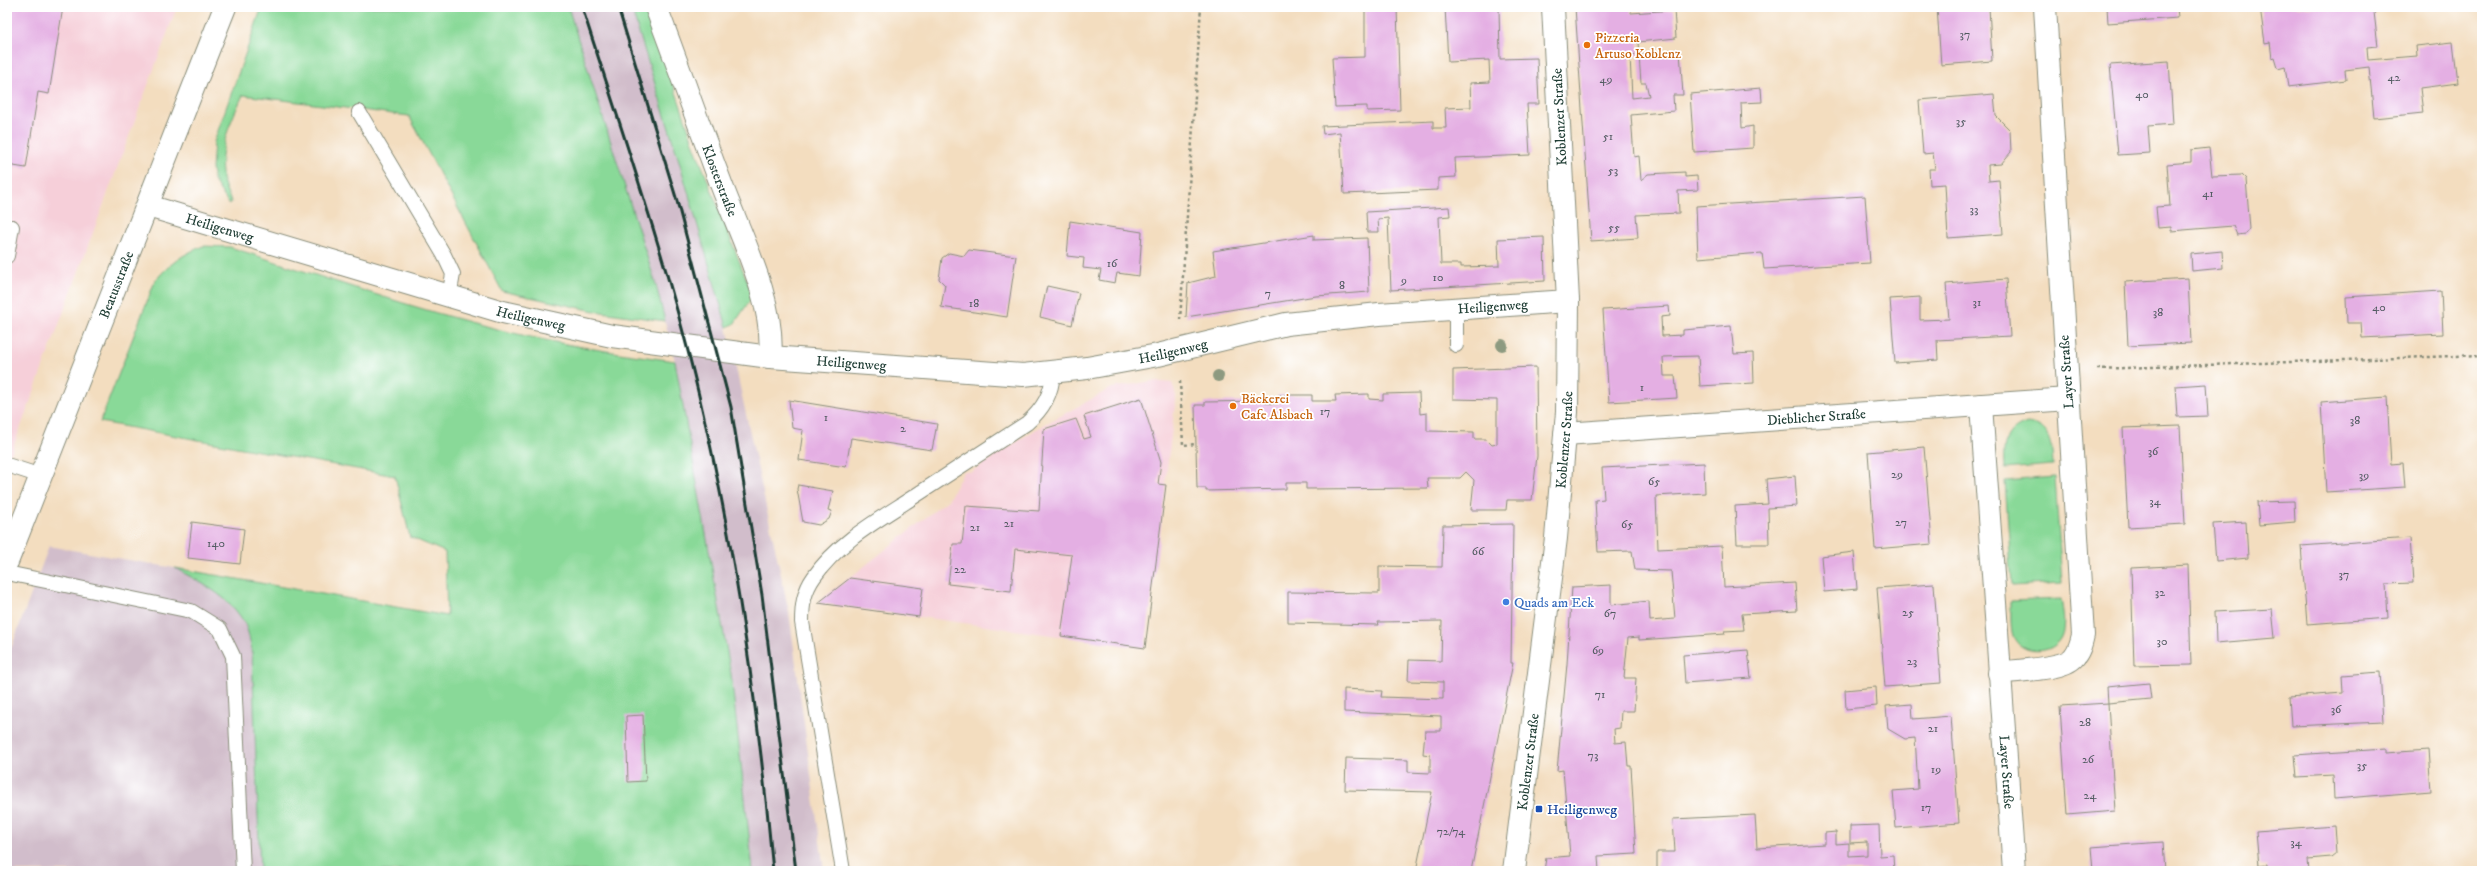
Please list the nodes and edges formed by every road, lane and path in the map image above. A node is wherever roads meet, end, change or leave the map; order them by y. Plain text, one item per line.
1 (225, 7) edge
2 (656, 7) edge
3 (1202, 7) edge
4 (1553, 7) edge
5 (2045, 7) edge
6 (359, 112) dead end
7 (148, 206) junction
8 (12, 227) dead end
9 (7, 256) edge
10 (449, 297) junction
11 (1568, 301) junction
12 (1456, 308) junction
13 (1180, 325) dead end
14 (1456, 345) dead end
15 (2482, 355) edge
16 (770, 357) junction
17 (2066, 370) junction
18 (1053, 372) junction
19 (1180, 381) dead end
20 (2068, 400) junction
21 (1982, 405) junction
22 (1565, 434) junction
23 (1196, 444) dead end
24 (7, 465) edge
25 (41, 476) junction
26 (12, 534) edge
27 (7, 562) edge
28 (7, 573) edge
29 (1999, 672) junction
30 (243, 871) edge
31 (843, 871) edge
32 (1514, 871) edge
33 (2014, 871) edge

1 - 7 street, Beatusstraße
2 - 16 street, Klosterstraße
3 - 13 path
4 - 11 street, Koblenzer Straße
5 - 17 street, Layer Straße
6 - 10 lane
7 - 10 street, Heiligenweg
7 - 25 street, Beatusstraße
8 - 9 lane
10 - 16 street, Heiligenweg
11 - 12 street, Heiligenweg
11 - 22 street, Koblenzer Straße
12 - 14 lane
12 - 18 street, Heiligenweg
15 - 17 path
16 - 18 street, Heiligenweg
17 - 20 street, Layer Straße
18 - 31 lane
19 - 23 path
20 - 21 street, Dieblicher Straße
20 - 29 street, Layer Straße
21 - 22 street, Dieblicher Straße
21 - 29 street, Layer Straße
22 - 32 street, Koblenzer Straße
24 - 25 lane
25 - 26 street, Beatusstraße
26 - 27 street, Beatusstraße
28 - 30 lane
29 - 33 street, Layer Straße

